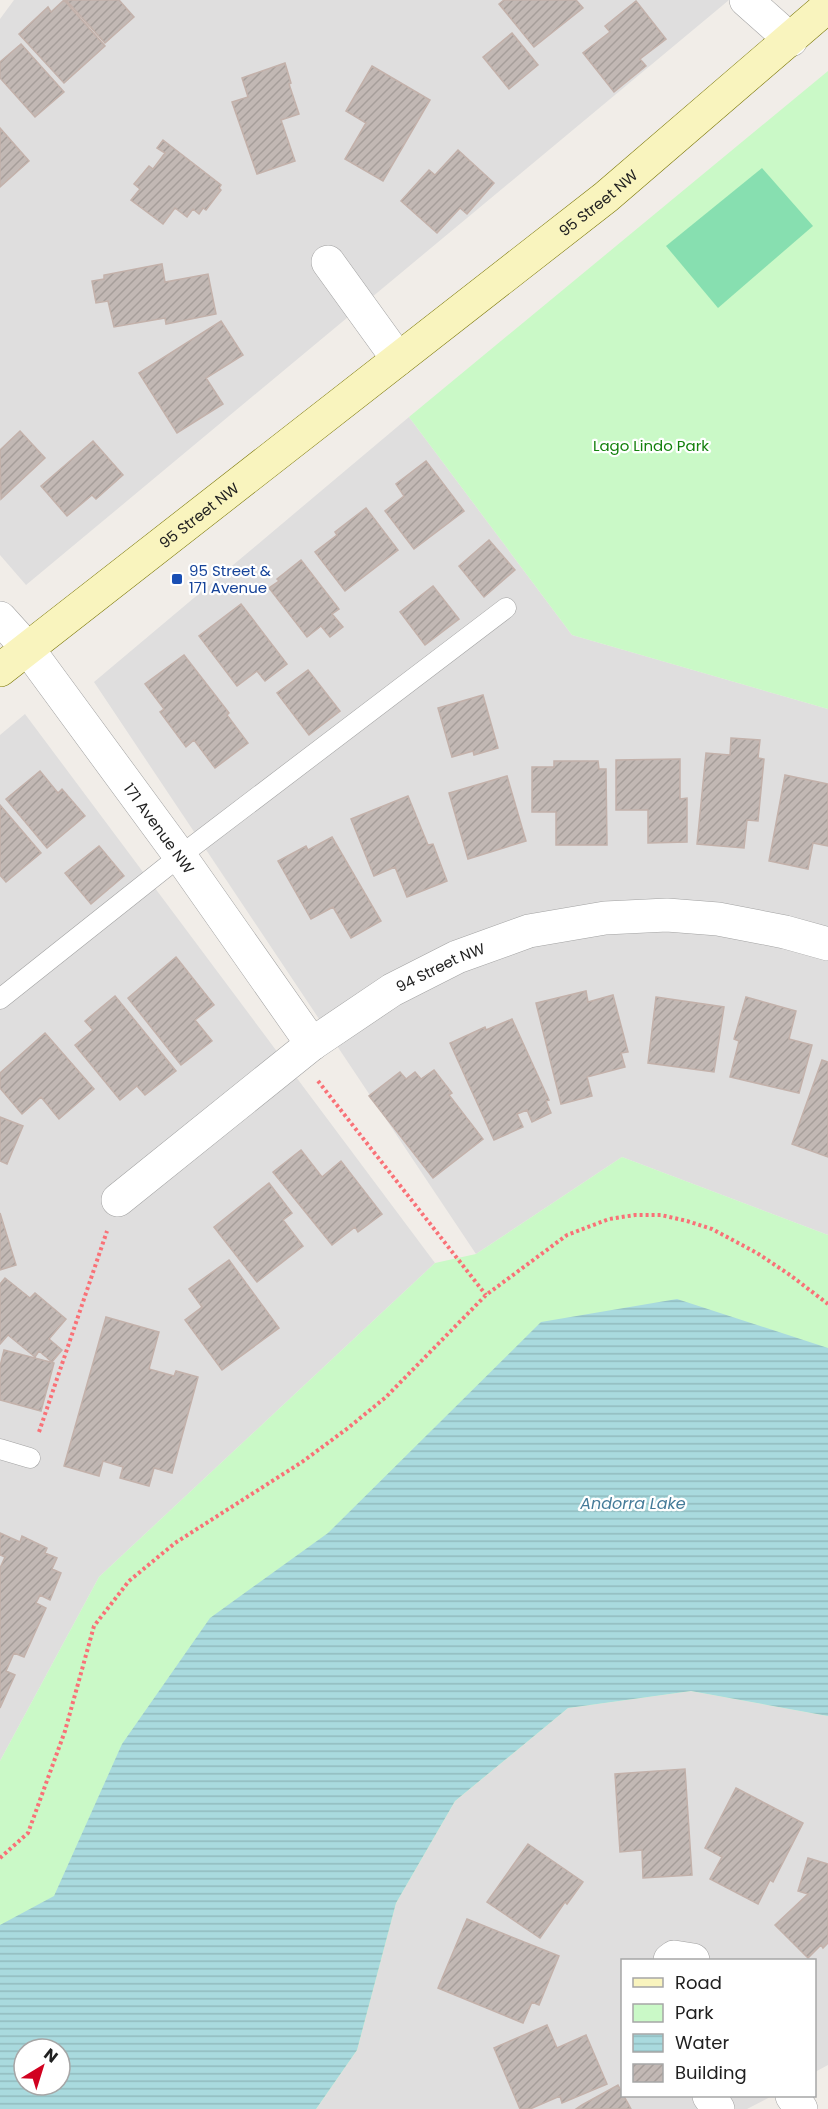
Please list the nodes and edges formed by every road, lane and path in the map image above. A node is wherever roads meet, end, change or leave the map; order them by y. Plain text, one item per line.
1 (746, 0) edge
2 (828, 6) edge
3 (791, 40) junction
4 (328, 262) dead end
5 (398, 358) junction
6 (506, 608) dead end
7 (0, 618) edge
8 (28, 649) junction
9 (0, 670) edge
10 (180, 856) junction
11 (828, 944) edge
12 (0, 999) edge
13 (312, 1044) junction
14 (118, 1200) joint
15 (486, 1295) junction
16 (828, 1305) edge
17 (0, 1449) edge
18 (30, 1458) joint
19 (0, 1858) edge
20 (671, 1959) edge
21 (687, 1959) edge

1 - 3 street
2 - 3 street, 95 Street NW
3 - 5 street, 95 Street NW
4 - 5 street
5 - 8 street, 95 Street NW
6 - 10 lane
7 - 8 street, 171 Avenue NW
8 - 9 street, 95 Street NW
8 - 10 street, 171 Avenue NW
10 - 12 lane
10 - 13 street, 171 Avenue NW
11 - 13 street, 94 Street NW
13 - 14 street, 94 Street NW
13 - 15 path
14 - 18 path
15 - 16 path
15 - 19 path
17 - 18 lane
20 - 21 street

